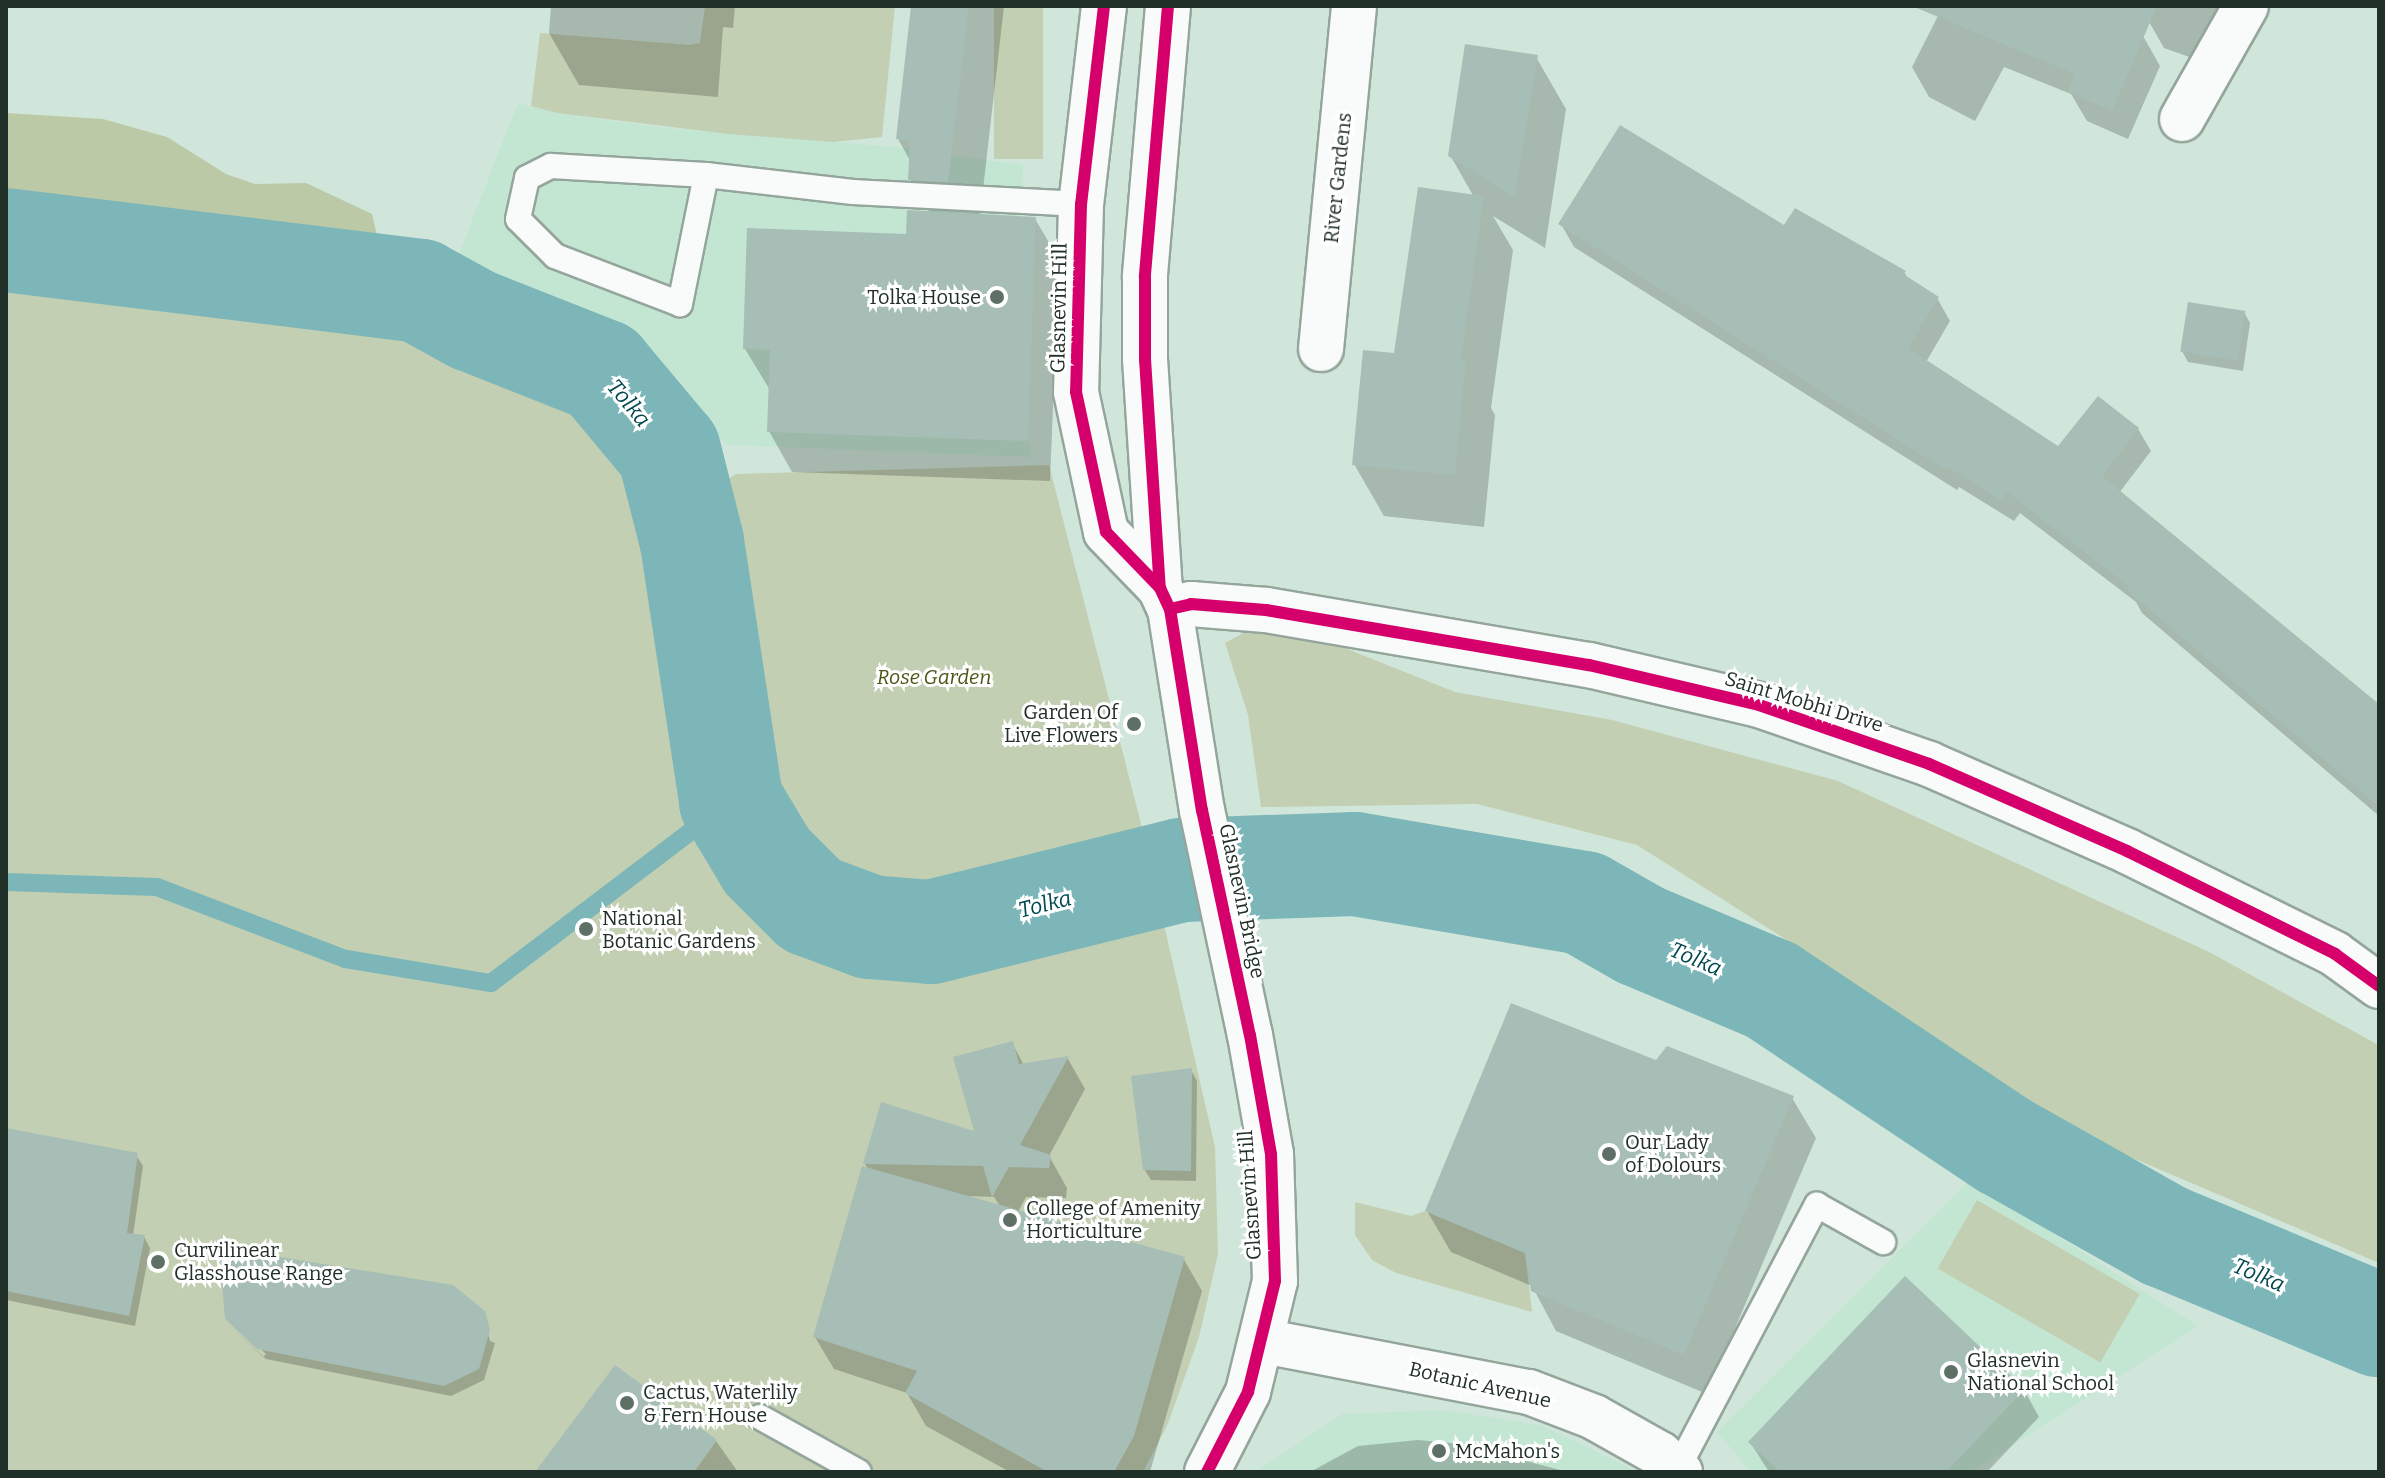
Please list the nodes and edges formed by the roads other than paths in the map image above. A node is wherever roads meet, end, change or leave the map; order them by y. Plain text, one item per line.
1 (1104, 6) edge
2 (1168, 6) edge
3 (1354, 6) edge
4 (2246, 6) edge
5 (2182, 119) dead end
6 (706, 175) junction
7 (1081, 204) junction
8 (1321, 349) dead end
9 (1165, 598) junction
10 (2379, 986) edge
11 (1243, 999) joint
12 (1883, 1242) dead end
13 (1263, 1341) junction
14 (760, 1417) dead end
15 (1678, 1471) edge
16 (859, 1472) edge
17 (1207, 1472) edge

1 - 7 street, Glasnevin Hill
2 - 9 street
3 - 8 street, River Gardens
4 - 5 street
6 - 6 lane
6 - 7 lane
7 - 9 street, Glasnevin Hill
9 - 10 street, Saint Mobhi Drive
9 - 11 street, Glasnevin Bridge
11 - 13 street, Glasnevin Hill
12 - 15 lane
13 - 15 street, Botanic Avenue
13 - 17 street, Glasnevin Hill
14 - 16 lane

